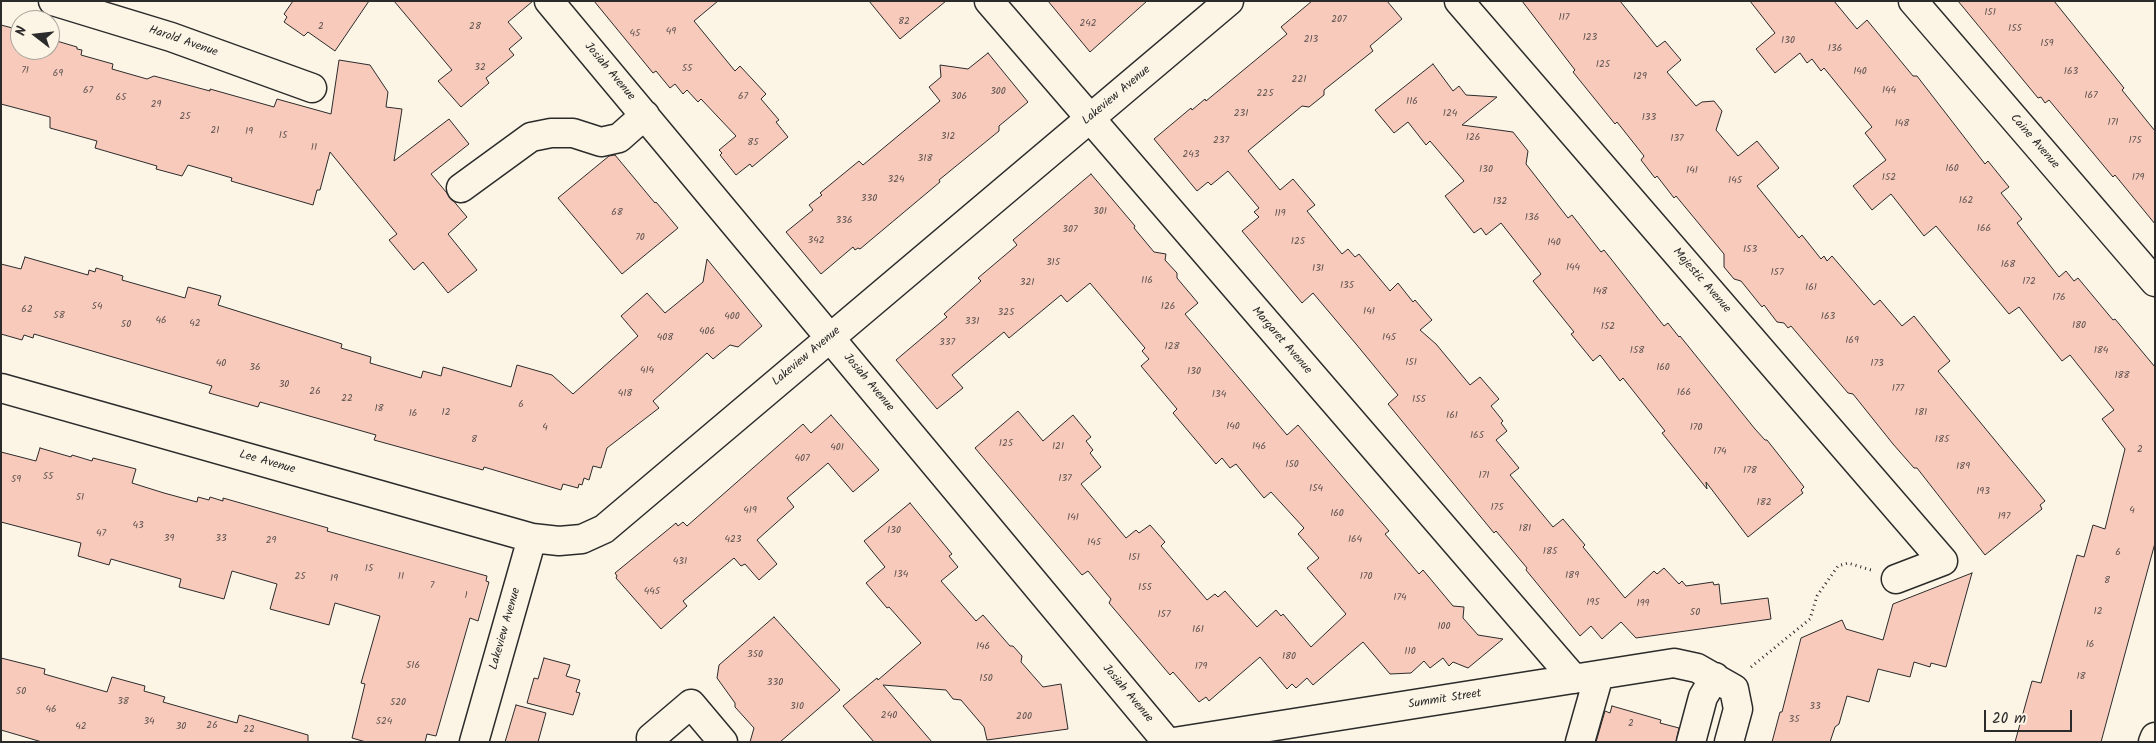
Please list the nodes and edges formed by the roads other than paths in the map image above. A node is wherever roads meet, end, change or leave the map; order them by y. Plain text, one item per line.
1 (53, 1) edge
2 (549, 1) edge
3 (989, 1) edge
4 (1229, 1) edge
5 (1459, 1) edge
6 (1912, 1) edge
7 (312, 88) dead end
8 (645, 115) junction
9 (1089, 119) junction
10 (461, 188) dead end
11 (2155, 282) edge
12 (830, 338) junction
13 (1, 388) edge
14 (532, 538) junction
15 (1896, 579) road end
16 (1587, 677) junction
17 (1715, 677) junction
18 (2155, 737) edge
19 (651, 738) dead end
20 (474, 742) edge
21 (723, 742) edge
22 (1167, 742) edge
23 (1174, 742) edge
24 (1580, 742) edge
25 (1691, 742) edge
26 (1729, 742) edge
27 (2154, 742) edge

1 - 7 street, Harold Avenue
2 - 8 street, Josiah Avenue
3 - 9 street, Margaret Avenue
4 - 9 street, Lakeview Avenue
5 - 15 street, Majestic Avenue
6 - 11 street, Caine Avenue
8 - 10 street
8 - 12 street, Josiah Avenue
9 - 12 street, Lakeview Avenue
9 - 16 street, Margaret Avenue
12 - 14 street, Lakeview Avenue
12 - 22 street, Josiah Avenue
13 - 14 street, Lee Avenue
14 - 20 street, Lakeview Avenue
16 - 17 street, Summit Street
16 - 23 street, Summit Street
16 - 24 street
17 - 25 street
17 - 26 street, Summit Street
18 - 27 street
19 - 21 street

